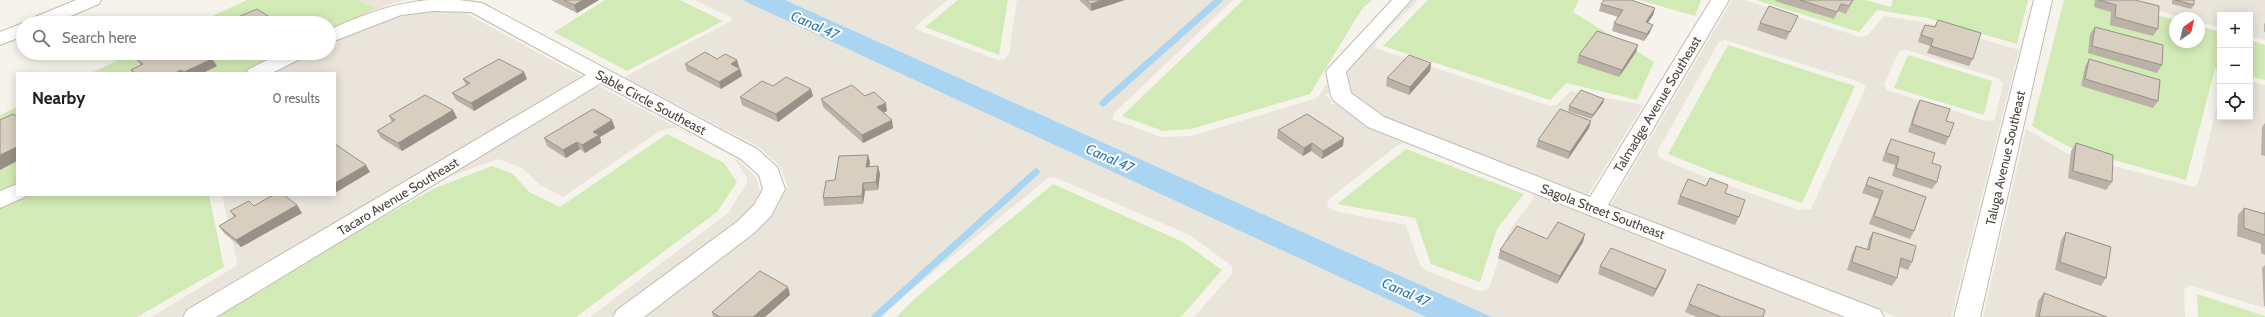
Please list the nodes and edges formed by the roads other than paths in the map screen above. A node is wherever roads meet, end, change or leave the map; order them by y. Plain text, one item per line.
1 (92, 0) edge
2 (1402, 0) edge
3 (1720, 0) edge
4 (2043, 0) edge
5 (54, 16) edge
6 (16, 32) edge
7 (336, 34) edge
8 (0, 39) edge
9 (283, 60) edge
10 (258, 72) edge
11 (600, 75) junction
12 (16, 192) edge
13 (0, 200) edge
14 (1595, 208) junction
15 (196, 317) edge
16 (626, 317) edge
17 (1871, 317) edge
18 (1967, 317) edge

1 - 5 street
2 - 14 street, Sagola Street Southeast
3 - 14 street, Talmadge Avenue Southeast
4 - 18 street, Taluga Avenue Southeast
6 - 8 street
7 - 11 street, Sable Circle Southeast
9 - 10 street
11 - 15 street, Tacaro Avenue Southeast
11 - 16 street, Sable Circle Southeast
12 - 13 street
14 - 17 street, Sagola Street Southeast

